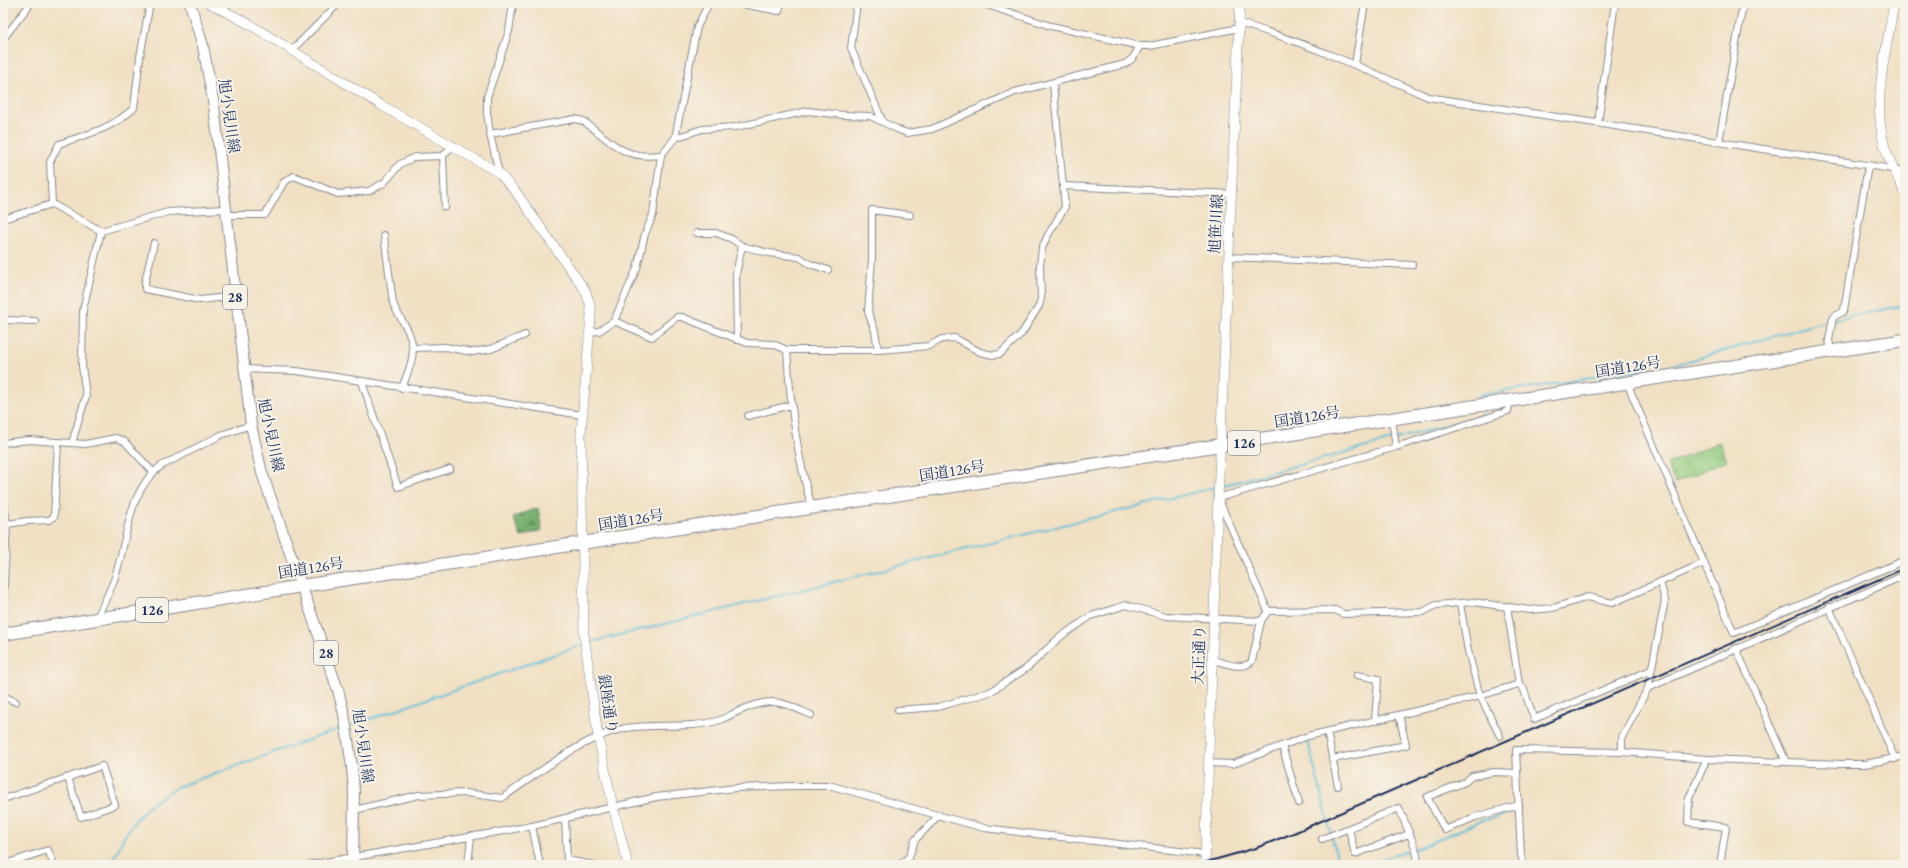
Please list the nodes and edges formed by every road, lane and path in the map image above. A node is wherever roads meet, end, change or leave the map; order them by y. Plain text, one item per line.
1 (31, 3) edge
2 (150, 3) edge
3 (190, 3) edge
4 (194, 3) edge
5 (339, 3) edge
6 (513, 3) edge
7 (709, 3) edge
8 (736, 3) edge
9 (781, 3) edge
10 (857, 3) edge
11 (1240, 3) edge
12 (1365, 3) edge
13 (1615, 3) edge
14 (1743, 3) edge
15 (1894, 3) edge
16 (215, 4) edge
17 (984, 4) edge
18 (1239, 25) junction
19 (3, 39) edge
20 (1140, 46) junction
21 (292, 50) junction
22 (1355, 64) junction
23 (1053, 82) junction
24 (882, 120) junction
25 (1598, 123) junction
26 (490, 134) junction
27 (675, 138) junction
28 (1719, 142) junction
29 (453, 145) junction
30 (443, 156) junction
31 (661, 156) junction
32 (1868, 166) junction
33 (1895, 170) junction
34 (1905, 171) edge
35 (499, 173) junction
36 (1063, 186) junction
37 (1905, 192) edge
38 (1232, 194) junction
39 (52, 204) junction
40 (445, 207) dead end
41 (226, 212) junction
42 (910, 216) dead end
43 (3, 219) edge
44 (101, 230) junction
45 (697, 233) dead end
46 (384, 235) dead end
47 (154, 243) dead end
48 (742, 246) junction
49 (1229, 257) junction
50 (1412, 265) dead end
51 (828, 270) dead end
52 (235, 296) junction
53 (3, 320) edge
54 (35, 321) dead end
55 (614, 321) junction
56 (590, 332) junction
57 (525, 334) dead end
58 (737, 340) junction
59 (1905, 340) edge
60 (413, 348) junction
61 (787, 350) junction
62 (878, 350) junction
63 (1831, 351) junction
64 (244, 369) junction
65 (362, 382) junction
66 (1627, 383) junction
67 (402, 388) junction
68 (1509, 402) junction
69 (791, 404) junction
70 (582, 415) junction
71 (748, 416) dead end
72 (1392, 419) junction
73 (251, 425) junction
74 (58, 442) junction
75 (3, 443) edge
76 (72, 443) junction
77 (1396, 445) junction
78 (1222, 446) junction
79 (450, 469) dead end
80 (153, 472) junction
81 (3, 496) edge
82 (1218, 498) junction
83 (812, 509) junction
84 (7, 524) junction
85 (583, 543) junction
86 (1905, 560) edge
87 (1704, 563) junction
88 (1905, 574) edge
89 (1660, 582) junction
90 (302, 586) junction
91 (3, 593) edge
92 (1460, 603) junction
93 (3, 604) edge
94 (1507, 606) junction
95 (1829, 607) junction
96 (1268, 611) junction
97 (1215, 619) junction
98 (96, 620) junction
99 (1261, 621) junction
100 (3, 634) edge
101 (1736, 648) junction
102 (1213, 660) junction
103 (1651, 670) junction
104 (1357, 675) dead end
105 (1519, 684) junction
106 (1648, 688) junction
107 (3, 696) edge
108 (1480, 696) junction
109 (16, 702) dead end
110 (898, 710) dead end
111 (811, 715) dead end
112 (1399, 715) junction
113 (1374, 721) junction
114 (1327, 732) junction
115 (598, 736) junction
116 (1500, 736) dead end
117 (1282, 746) junction
118 (1622, 752) junction
119 (1905, 756) edge
120 (1332, 759) junction
121 (1708, 759) junction
122 (1895, 759) junction
123 (1786, 762) junction
124 (1209, 763) junction
125 (1517, 773) junction
126 (68, 778) junction
127 (1338, 786) dead end
128 (3, 800) edge
129 (1299, 803) dead end
130 (1519, 805) junction
131 (613, 807) junction
132 (354, 810) junction
133 (939, 815) junction
134 (565, 818) junction
135 (532, 826) junction
136 (1349, 829) junction
137 (1409, 834) junction
138 (471, 836) junction
139 (1322, 839) dead end
140 (1205, 854) junction
141 (353, 861) edge
142 (13, 865) edge
143 (54, 865) edge
144 (308, 865) edge
145 (468, 865) edge
146 (540, 865) edge
147 (593, 865) edge
148 (628, 865) edge
149 (900, 865) edge
150 (1205, 865) edge
151 (1419, 865) edge
152 (1524, 865) edge
153 (1720, 865) edge

1 - 19 street
2 - 39 street
3 - 4 street
3 - 41 main road, 旭小見川線 / 28
5 - 21 street
6 - 26 street
7 - 27 street
8 - 9 street
10 - 24 street
11 - 18 street, 旭笹川線
12 - 22 street
13 - 25 street
14 - 28 street
15 - 33 street
16 - 21 street, 銀座通り
17 - 20 street
18 - 20 street
18 - 22 street
18 - 38 street, 旭笹川線
20 - 23 street
21 - 29 street, 銀座通り
22 - 25 street
23 - 24 street
23 - 36 street
24 - 27 street
25 - 28 street
26 - 31 street
26 - 35 street
27 - 31 street
28 - 32 street
29 - 30 street
29 - 35 street, 銀座通り
30 - 40 street
30 - 41 street
31 - 55 street
32 - 33 street
32 - 63 street
33 - 34 street
33 - 37 street
35 - 56 street, 銀座通り
36 - 38 street
36 - 62 street
38 - 49 street, 旭笹川線
39 - 43 street
39 - 44 street
41 - 44 street
41 - 52 main road, 旭小見川線 / 28
42 - 62 street
44 - 76 street
45 - 48 street
46 - 60 street
47 - 52 street
48 - 51 street
48 - 58 street
49 - 50 street
49 - 78 street, 旭笹川線
52 - 64 main road, 旭小見川線 / 28
53 - 54 street
55 - 56 street
55 - 58 street
56 - 70 street, 銀座通り
57 - 60 street
58 - 61 street
59 - 63 highway, 国道126号 / 126
60 - 67 street
61 - 62 street
61 - 69 street
63 - 66 highway, 国道126号 / 126
64 - 65 street
64 - 73 main road, 旭小見川線 / 28
65 - 67 street
65 - 79 street
66 - 68 highway, 国道126号 / 126
66 - 87 street
67 - 70 street
68 - 72 highway, 国道126号 / 126
68 - 77 street
69 - 71 street
69 - 83 street
70 - 85 street, 銀座通り
72 - 77 street
72 - 78 highway, 国道126号 / 126
73 - 80 street
73 - 90 main road, 旭小見川線 / 28
74 - 75 street
74 - 76 street
74 - 84 street
76 - 80 street
77 - 82 street
78 - 82 street, 大正通り
78 - 83 highway, 国道126号 / 126
80 - 98 street
81 - 84 street
82 - 96 street
82 - 97 street, 大正通り
83 - 85 highway, 国道126号 / 126
84 - 91 street
85 - 90 highway, 国道126号 / 126
85 - 115 street, 銀座通り
86 - 87 street
87 - 89 street
88 - 95 street
89 - 94 street
89 - 103 street
90 - 98 highway, 国道126号 / 126
90 - 132 main road, 旭小見川線 / 28
91 - 93 street
92 - 94 street
92 - 96 street
92 - 108 street
94 - 105 street
95 - 101 street
95 - 122 street
96 - 99 street
97 - 99 street
97 - 102 street, 大正通り
97 - 110 street
98 - 100 highway, 国道126号 / 126
99 - 102 street
101 - 106 street
101 - 123 street
102 - 124 street, 大正通り
103 - 105 street
103 - 106 street
104 - 113 street
105 - 108 street
106 - 118 street
107 - 109 street
108 - 112 street
108 - 116 street
111 - 115 street
112 - 113 street
112 - 120 street
113 - 114 street
114 - 117 street
114 - 120 street
115 - 131 street, 銀座通り
115 - 132 street
117 - 124 street
117 - 129 street
118 - 121 street
118 - 125 street
119 - 122 street
120 - 127 street
121 - 123 street
121 - 153 street
122 - 123 street
124 - 140 street, 大正通り
125 - 130 street
125 - 130 street
126 - 126 street
126 - 128 street
130 - 152 street
131 - 133 street
131 - 134 street
131 - 148 street, 銀座通り
132 - 141 main road, 旭小見川線 / 28
133 - 140 street
133 - 149 street
134 - 135 street
134 - 147 street
135 - 138 street
135 - 146 street
136 - 137 street
136 - 137 street
136 - 139 street
137 - 151 street
138 - 141 street
138 - 145 street
140 - 150 street, 大正通り
141 - 144 street
142 - 143 street

